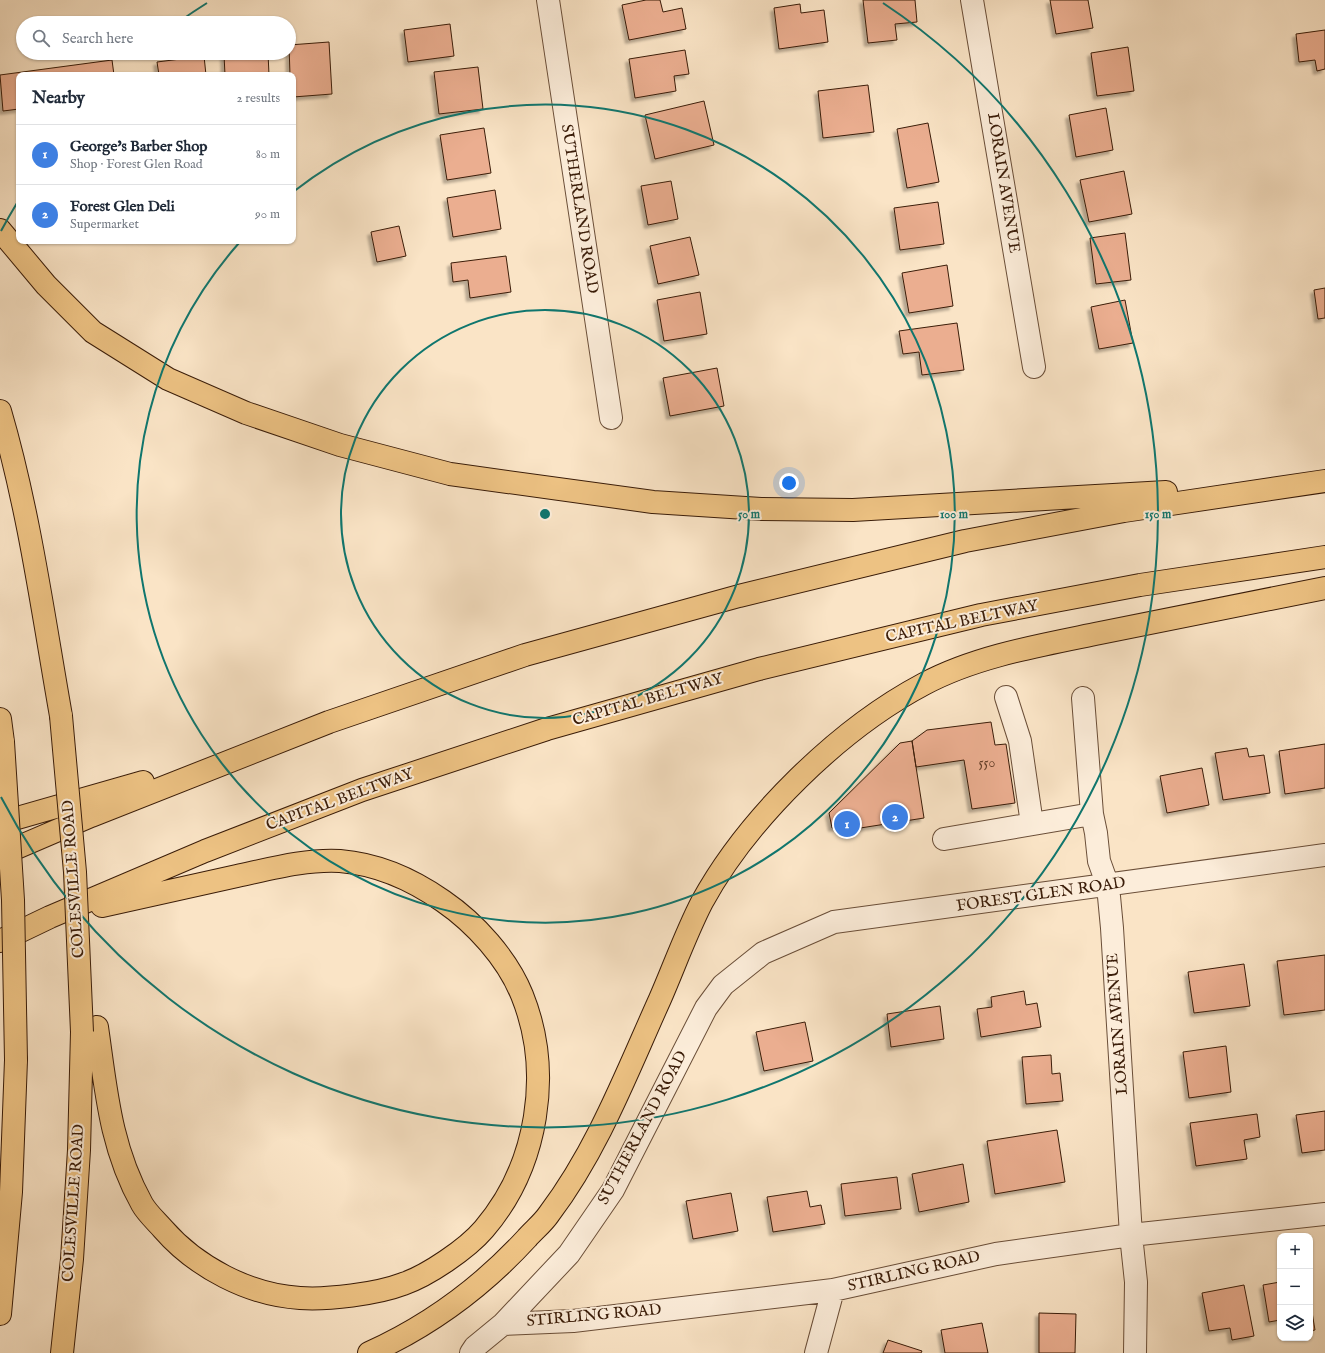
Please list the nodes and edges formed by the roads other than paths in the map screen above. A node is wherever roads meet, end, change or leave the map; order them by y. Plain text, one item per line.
1 (548, 0) edge
2 (972, 0) edge
3 (0, 230) edge
4 (1034, 367) dead end
5 (0, 411) edge
6 (611, 418) dead end
7 (1325, 481) edge
8 (1301, 485) junction
9 (1325, 557) edge
10 (1325, 588) edge
11 (1006, 697) dead end
12 (1083, 698) dead end
13 (0, 719) edge
14 (329, 722) junction
15 (2, 738) edge
16 (1092, 814) junction
17 (0, 823) edge
18 (1032, 824) junction
19 (944, 839) dead end
20 (0, 855) edge
21 (1325, 855) edge
22 (1108, 886) junction
23 (50, 917) junction
24 (0, 941) edge
25 (763, 953) joint
26 (90, 1030) junction
27 (1325, 1214) edge
28 (1131, 1235) junction
29 (833, 1290) junction
30 (0, 1314) edge
31 (503, 1324) junction
32 (62, 1353) edge
33 (369, 1353) edge
34 (471, 1353) edge
35 (816, 1353) edge
36 (1135, 1353) edge

1 - 6 street, SUTHERLAND ROAD
2 - 4 street, LORAIN AVENUE
3 - 8 highway
5 - 26 highway, COLESVILLE ROAD, bridge
7 - 8 highway
8 - 14 highway
9 - 23 highway, CAPITAL BELTWAY
10 - 33 highway
11 - 18 street
12 - 16 street, LORAIN AVENUE
13 - 15 highway
14 - 17 highway
14 - 20 highway
15 - 30 highway, bridge
16 - 18 street
16 - 22 street, LORAIN AVENUE
18 - 19 street
21 - 22 street, FOREST GLEN ROAD
22 - 25 street, FOREST GLEN ROAD
22 - 28 street, LORAIN AVENUE
23 - 24 highway, CAPITAL BELTWAY
23 - 26 highway
25 - 31 street, SUTHERLAND ROAD
26 - 32 highway, COLESVILLE ROAD
27 - 28 street, STIRLING ROAD
28 - 29 street, STIRLING ROAD
28 - 36 street, LORAIN AVENUE
29 - 31 street, STIRLING ROAD
29 - 35 street
31 - 34 street, SUTHERLAND ROAD

